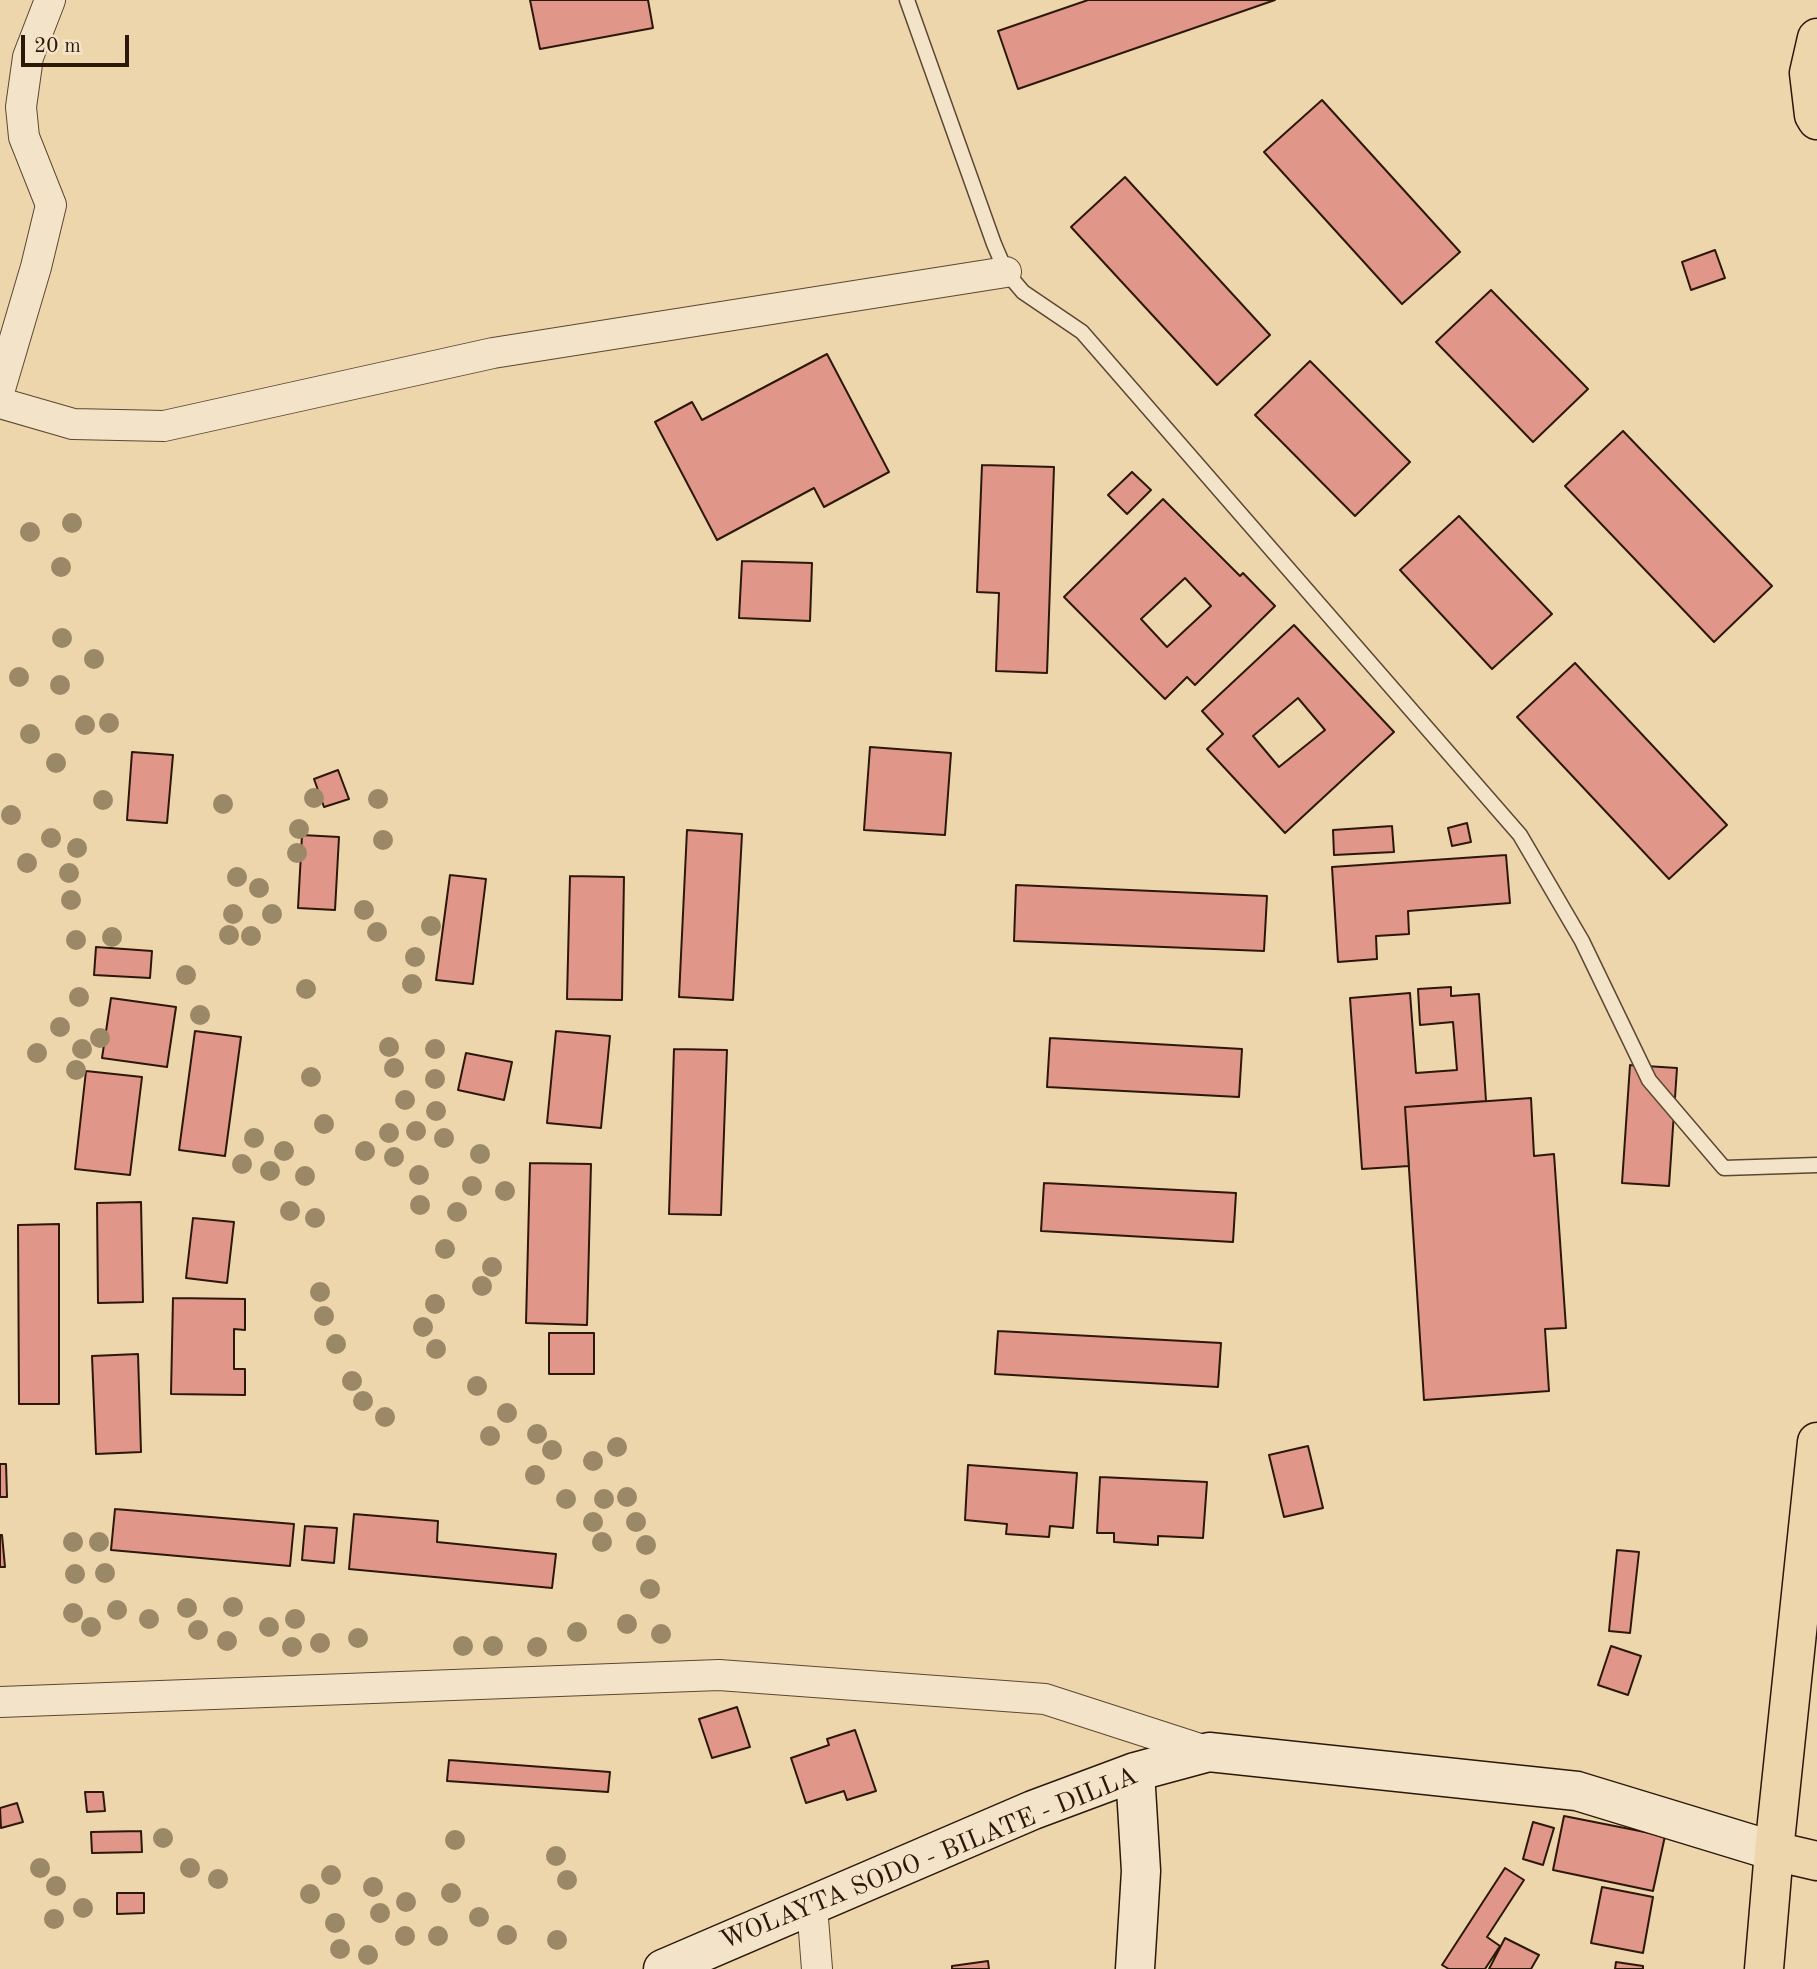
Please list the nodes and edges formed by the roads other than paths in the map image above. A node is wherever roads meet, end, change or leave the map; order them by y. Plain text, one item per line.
1 (50, 0) edge
2 (907, 0) edge
3 (1817, 38) edge
4 (1817, 120) edge
5 (1006, 272) junction
6 (0, 389) edge
7 (0, 403) edge
8 (1817, 1165) edge
9 (1817, 1444) edge
10 (0, 1702) edge
11 (1209, 1752) junction
12 (1135, 1773) junction
13 (1774, 1851) junction
14 (1817, 1861) edge
15 (812, 1906) junction
16 (663, 1969) edge
17 (817, 1969) edge
18 (1135, 1969) edge
19 (1764, 1969) edge

1 - 6 street
2 - 5 lane
3 - 4 main road
5 - 7 street
5 - 8 lane
9 - 13 main road
10 - 11 street
11 - 12 main road, WOLAYTA SODO - BILATE - DILLA
11 - 13 main road, WOLAYTA SODO - BILATE - DILLA
12 - 15 main road, WOLAYTA SODO - BILATE - DILLA
12 - 18 main road
13 - 14 main road
13 - 19 main road
15 - 16 main road, WOLAYTA SODO - BILATE - DILLA
15 - 17 street

